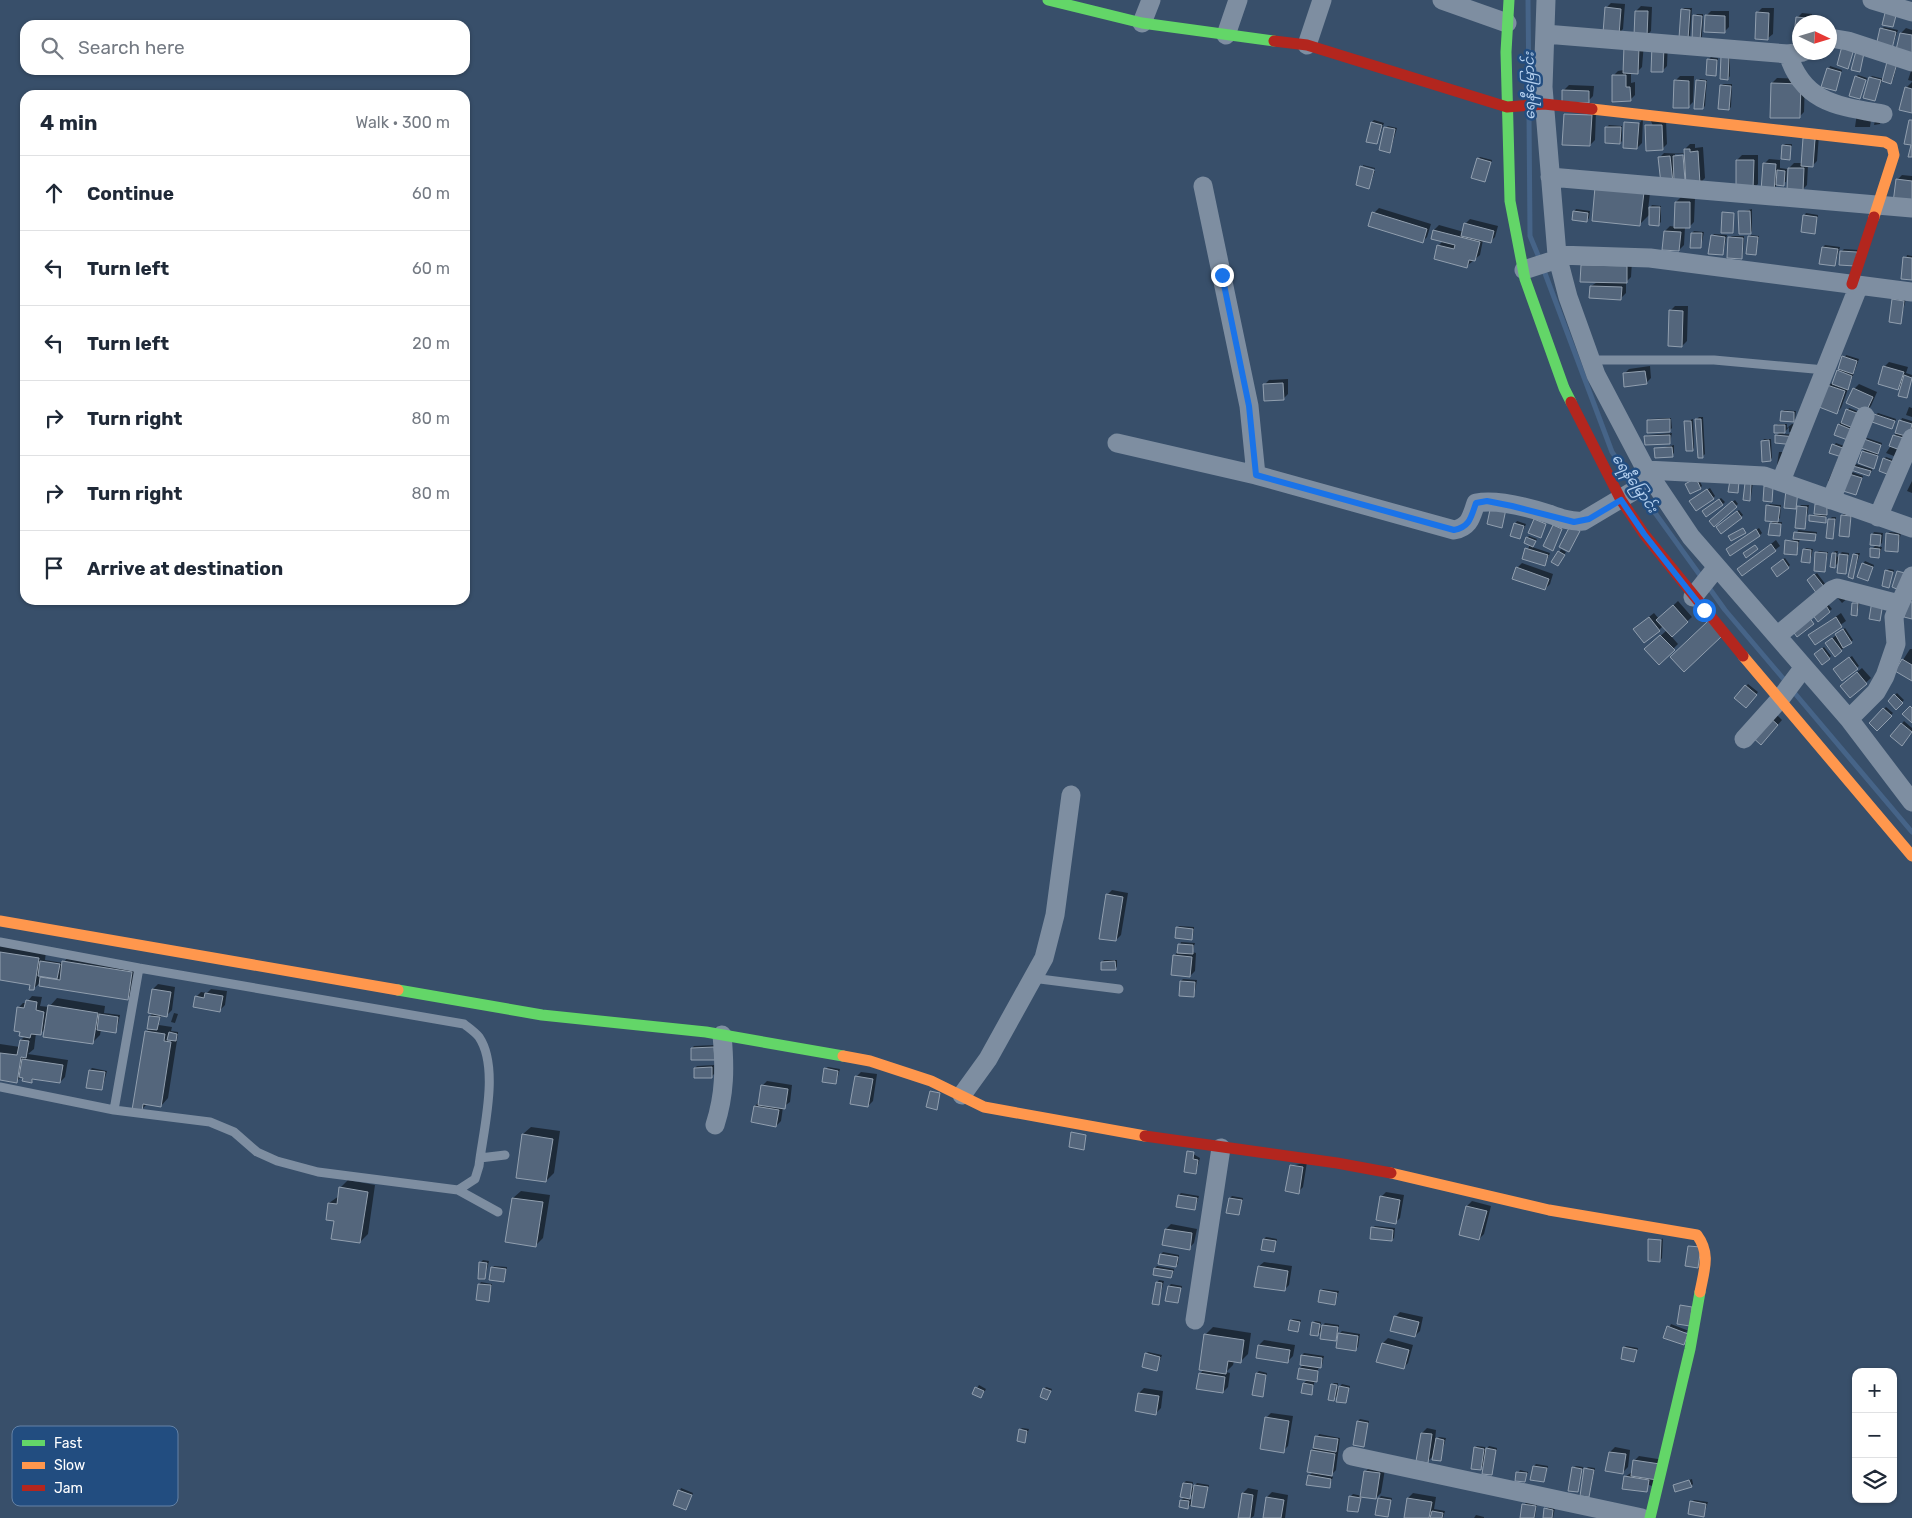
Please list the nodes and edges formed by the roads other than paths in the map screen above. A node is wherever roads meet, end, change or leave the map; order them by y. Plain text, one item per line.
1 (1150, 0) edge
2 (1238, 0) edge
3 (1322, 0) edge
4 (1442, 0) edge
5 (1508, 0) edge
6 (1546, 0) edge
7 (1872, 0) edge
8 (1060, 2) edge
9 (1912, 12) edge
10 (1142, 23) junction
11 (1507, 23) junction
12 (1545, 34) junction
13 (1226, 35) junction
14 (1837, 40) edge
15 (1307, 45) junction
16 (1792, 53) edge
17 (1795, 60) edge
18 (1912, 62) edge
19 (1541, 104) junction
20 (1510, 107) junction
21 (1884, 114) dead end
22 (1550, 177) junction
23 (1203, 186) dead end
24 (1878, 205) junction
25 (1912, 208) edge
26 (1556, 258) junction
27 (1526, 269) junction
28 (1856, 284) junction
29 (1912, 292) edge
30 (1590, 360) junction
31 (1825, 370) junction
32 (1865, 416) dead end
33 (1912, 438) edge
34 (1117, 443) dead end
35 (1256, 475) junction
36 (1649, 477) junction
37 (1781, 481) junction
38 (1622, 499) junction
39 (1831, 500) junction
40 (1878, 517) junction
41 (1912, 528) edge
42 (1716, 569) junction
43 (1912, 576) edge
44 (1696, 594) junction
45 (1899, 604) junction
46 (1777, 636) junction
47 (1803, 669) junction
48 (1782, 696) junction
49 (1850, 719) junction
50 (1744, 739) dead end
51 (1071, 795) dead end
52 (1912, 802) edge
53 (1912, 856) edge
54 (0, 921) edge
55 (0, 942) edge
56 (139, 968) junction
57 (1032, 978) junction
58 (1119, 989) dead end
59 (722, 1035) junction
60 (0, 1087) edge
61 (964, 1092) junction
62 (114, 1110) junction
63 (715, 1125) dead end
64 (1221, 1148) junction
65 (505, 1155) dead end
66 (480, 1158) junction
67 (458, 1190) junction
68 (498, 1212) dead end
69 (1195, 1320) dead end
70 (1352, 1456) dead end
71 (1642, 1518) edge
72 (1650, 1518) edge

1 - 10 street
2 - 13 street
3 - 15 street
4 - 11 street
5 - 11 street
6 - 12 street
7 - 9 street
8 - 10 street
10 - 13 street
11 - 20 street
12 - 16 street
12 - 19 street
13 - 15 street
14 - 18 street
15 - 20 street
17 - 21 street
19 - 20 street
19 - 22 street
19 - 24 street
20 - 27 street
22 - 24 street
22 - 26 street
23 - 35 street
24 - 25 street
24 - 28 street
26 - 27 street
26 - 28 street
26 - 30 street
27 - 38 street
28 - 29 street
28 - 31 street
30 - 31 lane
30 - 36 street
31 - 37 street
32 - 39 street
33 - 40 street
34 - 35 street
35 - 38 street
36 - 37 street
36 - 38 street
36 - 42 street
37 - 39 street
38 - 44 street
39 - 40 street
40 - 41 street
42 - 44 street
42 - 46 street
43 - 45 street
44 - 48 street
45 - 46 street
45 - 49 street
46 - 47 street
47 - 48 street
47 - 49 street
48 - 50 street
48 - 53 street
49 - 52 street
51 - 57 street
54 - 59 street
55 - 56 lane
56 - 62 lane
56 - 66 lane
57 - 58 lane
57 - 61 street
59 - 61 street
59 - 63 street
60 - 62 lane
61 - 64 street
62 - 67 lane
64 - 69 street
64 - 72 street
65 - 66 lane
66 - 67 lane
67 - 68 lane
70 - 71 street

